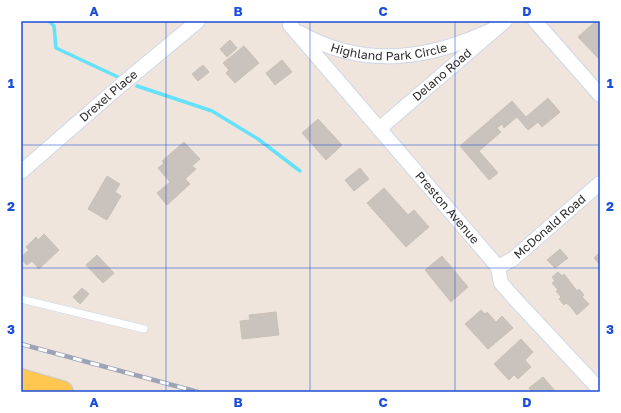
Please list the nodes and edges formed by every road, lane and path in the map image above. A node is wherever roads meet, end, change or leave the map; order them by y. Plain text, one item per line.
1 (198, 21) edge
2 (535, 21) edge
3 (288, 23) edge
4 (501, 25) edge
5 (600, 96) edge
6 (379, 129) junction
7 (21, 172) edge
8 (600, 183) edge
9 (498, 267) junction
10 (21, 299) edge
11 (144, 329) dead end
12 (21, 380) edge
13 (600, 390) edge
14 (62, 392) edge

1 - 7 street, Drexel Place
2 - 5 street
3 - 4 street, Highland Park Circle
3 - 6 street, Preston Avenue
4 - 6 street, Delano Road
6 - 9 street, Preston Avenue
8 - 9 street, McDonald Road
9 - 13 street, Preston Avenue
10 - 11 lane
12 - 14 main road

